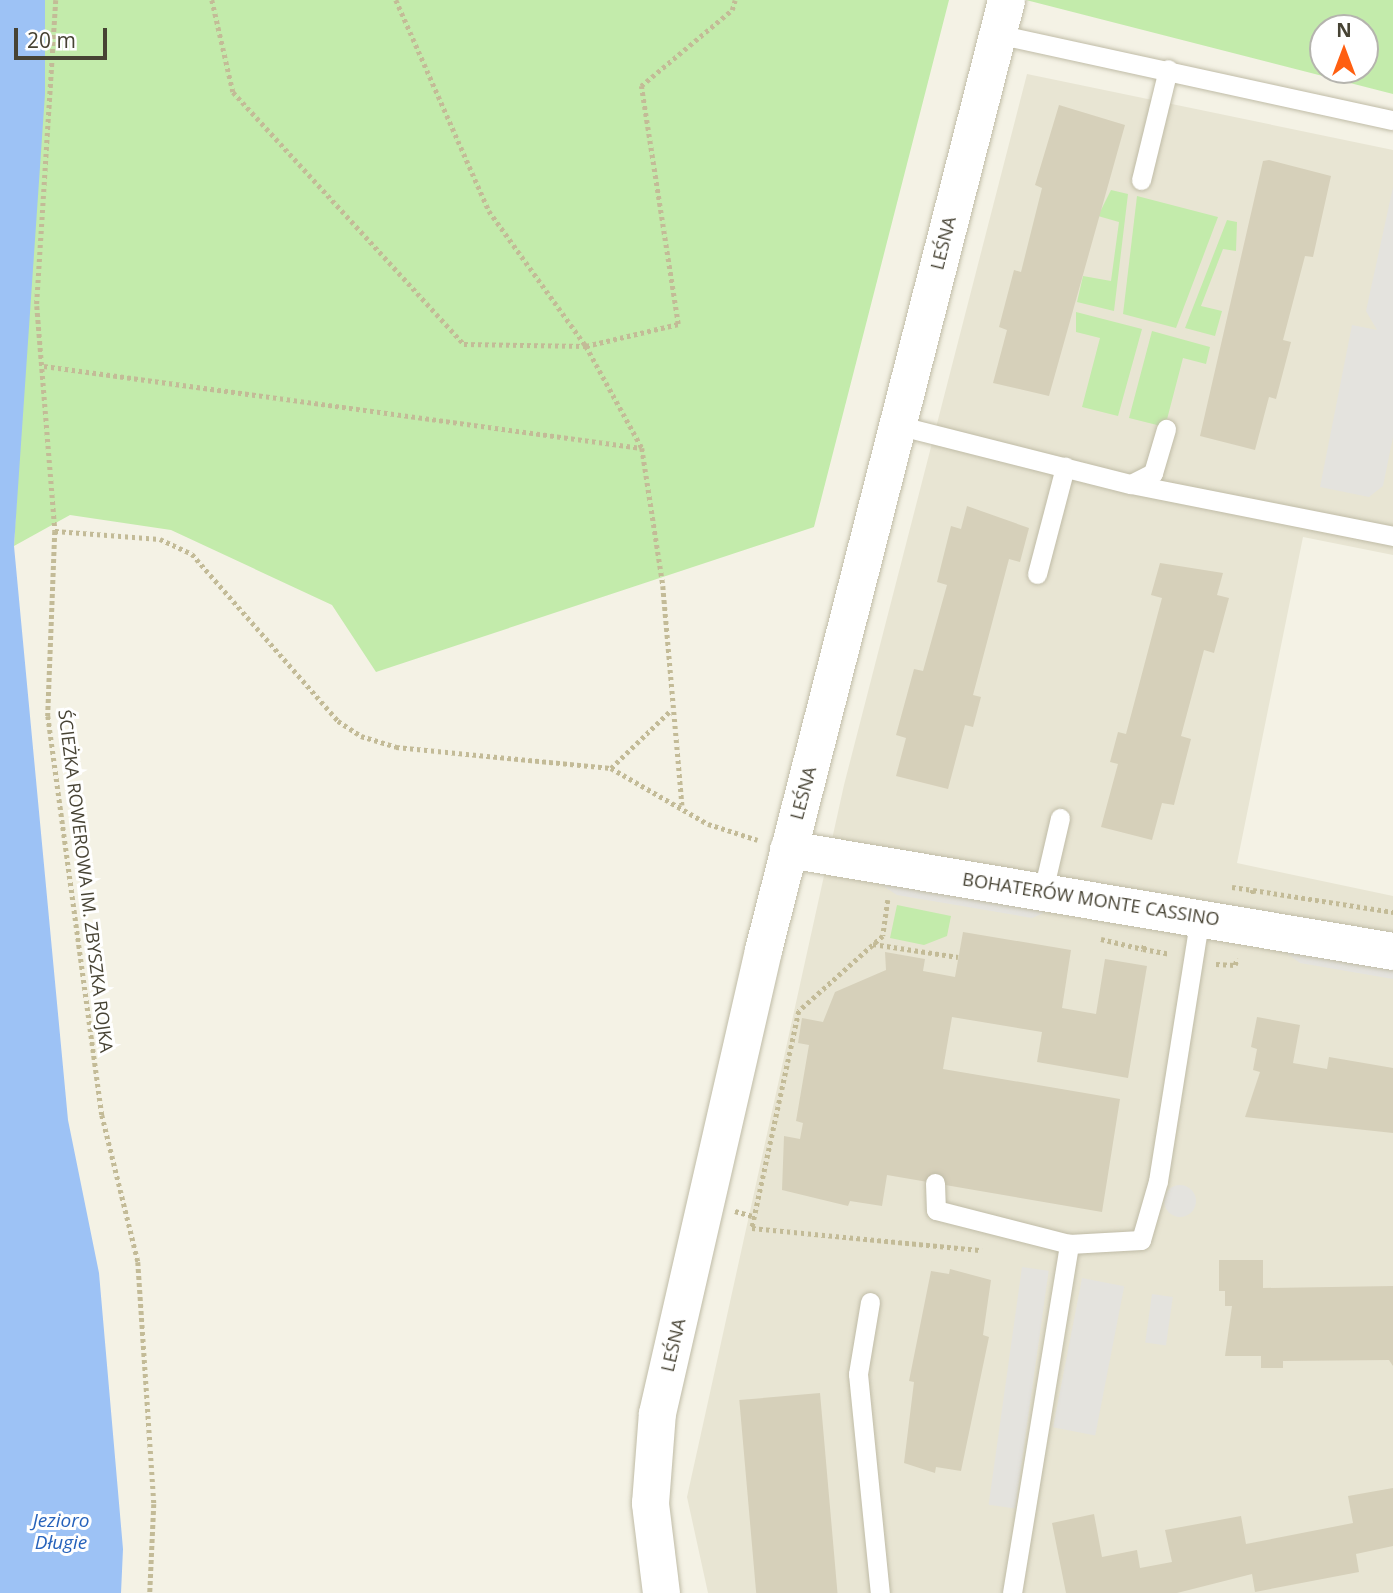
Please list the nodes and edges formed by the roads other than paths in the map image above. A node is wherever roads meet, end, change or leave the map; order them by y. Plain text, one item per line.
1 (1001, 17) edge
2 (1168, 69) junction
3 (1393, 120) edge
4 (1141, 180) dead end
5 (897, 425) junction
6 (1166, 429) dead end
7 (1065, 467) junction
8 (1131, 484) junction
9 (1393, 536) edge
10 (1037, 574) dead end
11 (1060, 818) dead end
12 (777, 845) junction
13 (1043, 891) junction
14 (1200, 917) junction
15 (1393, 951) edge
16 (935, 1183) dead end
17 (1069, 1244) junction
18 (870, 1301) dead end
19 (661, 1593) edge
20 (880, 1593) edge
21 (1012, 1593) edge

1 - 2 lane
1 - 5 street, LEŚNA
2 - 3 lane
2 - 4 lane
5 - 7 lane
5 - 12 street, LEŚNA
6 - 8 lane
7 - 8 lane
7 - 10 lane
8 - 9 lane
11 - 13 lane
12 - 13 street, BOHATERÓW MONTE CASSINO
12 - 19 street, LEŚNA
13 - 14 street, BOHATERÓW MONTE CASSINO
14 - 15 street, BOHATERÓW MONTE CASSINO
14 - 17 lane
16 - 17 lane
17 - 21 lane
18 - 20 lane

